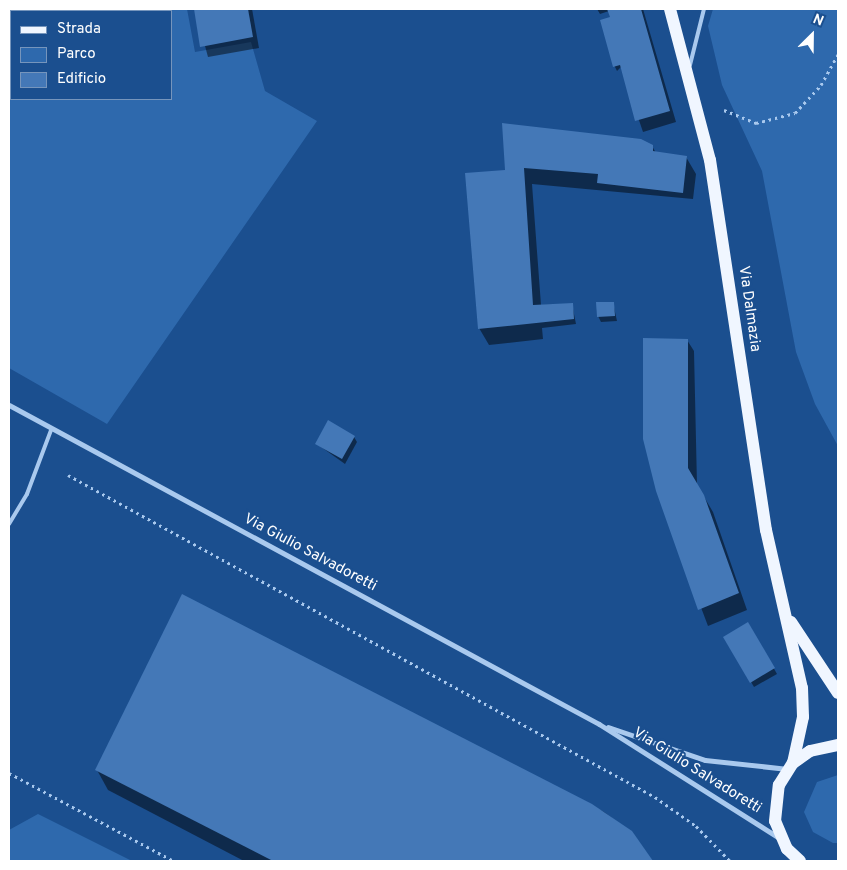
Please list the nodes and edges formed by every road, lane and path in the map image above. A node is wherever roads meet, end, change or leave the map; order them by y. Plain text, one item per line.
1 (670, 9) edge
2 (704, 9) edge
3 (838, 54) edge
4 (688, 72) junction
5 (724, 110) dead end
6 (9, 405) edge
7 (51, 430) junction
8 (68, 475) dead end
9 (9, 524) edge
10 (787, 616) junction
11 (838, 693) edge
12 (599, 724) junction
13 (838, 745) edge
14 (791, 766) junction
15 (9, 773) edge
16 (781, 838) junction
17 (796, 860) edge
18 (174, 861) edge
19 (730, 861) edge

1 - 4 main road, Via Dalmazia
2 - 4 lane
3 - 5 path
4 - 10 main road, Via Dalmazia
6 - 7 street, Via Giulio Salvadoretti
7 - 9 lane
7 - 12 street, Via Giulio Salvadoretti
8 - 19 path
10 - 11 main road, Via Dalmazia
10 - 14 main road, Via Dalmazia
12 - 14 street, Via Giulio Salvadoretti
12 - 16 street, Via Giulio Salvadoretti
13 - 14 main road
14 - 16 main road, Via Dalmazia
15 - 18 path
16 - 17 main road

